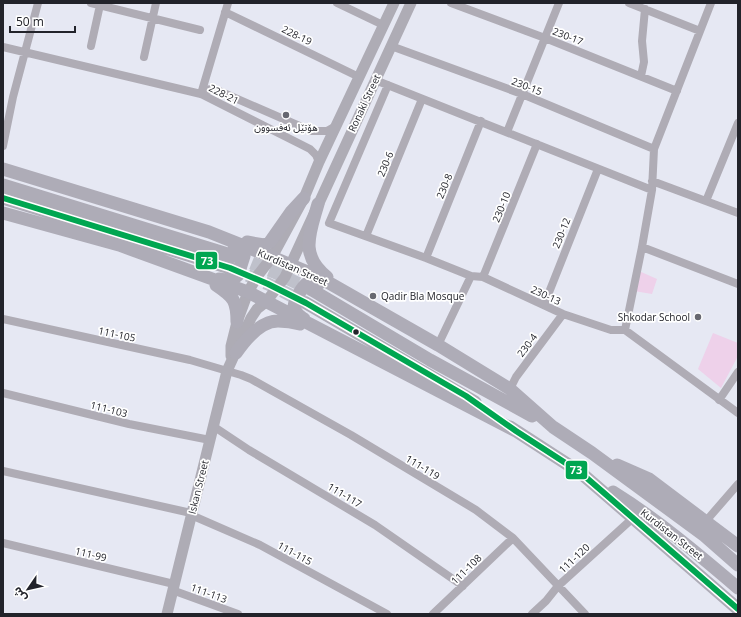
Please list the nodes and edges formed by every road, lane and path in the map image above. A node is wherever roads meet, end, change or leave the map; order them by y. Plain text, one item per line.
1 (38, 3) edge
2 (91, 3) edge
3 (156, 3) edge
4 (228, 3) edge
5 (338, 3) edge
6 (394, 3) edge
7 (411, 3) edge
8 (451, 3) edge
9 (559, 3) edge
10 (629, 3) edge
11 (711, 3) edge
12 (100, 6) junction
13 (645, 9) junction
14 (226, 12) junction
15 (152, 18) junction
16 (383, 25) junction
17 (200, 30) dead end
18 (700, 31) junction
19 (545, 38) junction
20 (91, 46) dead end
21 (391, 46) junction
22 (3, 47) edge
23 (24, 51) junction
24 (144, 57) dead end
25 (359, 76) junction
26 (641, 76) junction
27 (375, 80) junction
28 (388, 85) junction
29 (677, 91) junction
30 (201, 94) junction
31 (522, 94) junction
32 (422, 99) junction
33 (481, 121) junction
34 (336, 126) junction
35 (737, 128) edge
36 (507, 132) junction
37 (537, 144) junction
38 (3, 146) edge
39 (654, 149) junction
40 (319, 162) junction
41 (3, 169) edge
42 (598, 169) junction
43 (652, 181) junction
44 (3, 185) edge
45 (652, 190) junction
46 (3, 198) edge
47 (304, 198) junction
48 (706, 201) junction
49 (318, 204) junction
50 (3, 213) edge
51 (738, 213) edge
52 (209, 232) junction
53 (366, 236) junction
54 (642, 248) junction
55 (272, 257) junction
56 (426, 258) junction
57 (290, 265) junction
58 (176, 267) junction
59 (203, 276) junction
60 (471, 276) junction
61 (483, 276) junction
62 (738, 284) edge
63 (312, 290) tunnel mouth
64 (248, 292) junction
65 (349, 294) junction
66 (266, 302) junction
67 (364, 302) junction
68 (306, 303) tunnel mouth
69 (544, 306) junction
70 (563, 314) junction
71 (3, 319) edge
72 (237, 322) junction
73 (315, 328) junction
74 (625, 330) junction
75 (438, 345) junction
76 (231, 361) junction
77 (738, 372) edge
78 (510, 389) junction
79 (3, 393) edge
80 (719, 400) junction
81 (738, 413) edge
82 (213, 426) junction
83 (553, 427) junction
84 (516, 432) junction
85 (210, 440) junction
86 (592, 453) junction
87 (3, 471) edge
88 (581, 473) junction
89 (738, 484) edge
90 (191, 514) junction
91 (632, 518) junction
92 (706, 522) junction
93 (513, 538) junction
94 (3, 544) edge
95 (738, 546) edge
96 (738, 565) edge
97 (463, 586) junction
98 (558, 586) junction
99 (173, 587) junction
100 (738, 588) edge
101 (738, 609) edge
102 (167, 614) edge
103 (238, 614) edge
104 (387, 614) edge
105 (433, 614) edge
106 (532, 614) edge
107 (584, 614) edge

1 - 23 street
2 - 12 street
3 - 15 street
4 - 14 street
5 - 16 street
6 - 16 main road, Ronaki Street
7 - 21 main road, Ronaki Street
8 - 19 street, 230-17
9 - 19 street
10 - 13 street
11 - 18 street
12 - 15 street
12 - 20 street
13 - 18 street
13 - 26 street
14 - 25 street, 228-19
14 - 30 street
15 - 17 street
15 - 24 street
16 - 25 main road, Ronaki Street
18 - 29 street
19 - 26 street, 230-17
19 - 31 street
21 - 27 main road, Ronaki Street
21 - 31 street, 230-15
22 - 23 street
23 - 30 street
23 - 38 street
25 - 34 main road, Ronaki Street
26 - 29 street, 230-17
27 - 28 street
27 - 49 main road, Ronaki Street
28 - 32 street
28 - 53 street, 230-13
29 - 39 street
30 - 34 street, 228-21
30 - 40 street, 228-21
31 - 36 street
31 - 39 street, 230-15
32 - 33 street
32 - 53 street, 230-6
33 - 36 street
33 - 56 street, 230-8
34 - 40 main road, Ronaki Street
35 - 48 street
36 - 37 street
37 - 42 street
37 - 61 street, 230-10
39 - 43 street
40 - 47 main road, Ronaki Street
41 - 52 highway, Kurdistan Street
42 - 45 street
42 - 69 street, 230-12
43 - 45 street
43 - 48 street
44 - 46 highway
45 - 54 street
47 - 52 highway
47 - 55 main road, Ronaki Street
48 - 51 street
49 - 57 main road, Ronaki Street
49 - 65 highway
50 - 58 highway, Kurdistan Street
52 - 55 highway, Kurdistan Street
52 - 58 highway
53 - 56 street, 230-13
54 - 62 street
54 - 74 street
55 - 57 highway, Kurdistan Street
55 - 64 main road, Iskan Street
56 - 60 street, 230-13
57 - 65 highway, Kurdistan Street
57 - 66 main road, Iskan Street
58 - 59 highway, Kurdistan Street
59 - 64 highway, Kurdistan Street
59 - 72 highway
60 - 61 street, 230-13
60 - 75 street
61 - 69 street, 230-13
63 - 83 highway, Kurdistan Street
64 - 66 highway, Kurdistan Street
64 - 72 main road, Iskan Street
65 - 67 highway, Kurdistan Street
66 - 73 highway, Kurdistan Street
66 - 76 main road, Iskan Street
67 - 73 highway
67 - 75 highway, Kurdistan Street
68 - 84 highway, Kurdistan Street
69 - 70 street, 230-13
70 - 74 street, 230-13
70 - 78 street, 230-4
71 - 76 street, 111-105
72 - 76 main road, Iskan Street
73 - 76 highway
73 - 84 highway, Kurdistan Street
74 - 80 street
75 - 78 highway, Kurdistan Street
76 - 82 main road, Iskan Street
76 - 93 street, 111-119
77 - 80 street
78 - 83 highway, Kurdistan Street
79 - 85 street, 111-103
80 - 81 street
82 - 85 main road, Iskan Street
82 - 97 street, 111-117
83 - 86 highway, Kurdistan Street
84 - 88 highway, Kurdistan Street
85 - 90 main road, Iskan Street
86 - 92 highway, Kurdistan Street
86 - 96 highway, Kurdistan Street
87 - 90 street, 111-115
88 - 91 highway, Kurdistan Street
88 - 100 highway, Kurdistan Street
89 - 92 street
90 - 99 main road, Iskan Street
90 - 104 street, 111-115
91 - 98 street, 111-120
91 - 101 highway, Kurdistan Street
92 - 95 highway, Kurdistan Street
93 - 97 street, 111-108
93 - 98 street, 111-119
94 - 99 street, 111-99
97 - 105 street, 111-108
98 - 106 street, 111-120
98 - 107 street, 111-119
99 - 102 main road, Iskan Street
99 - 103 street, 111-113

